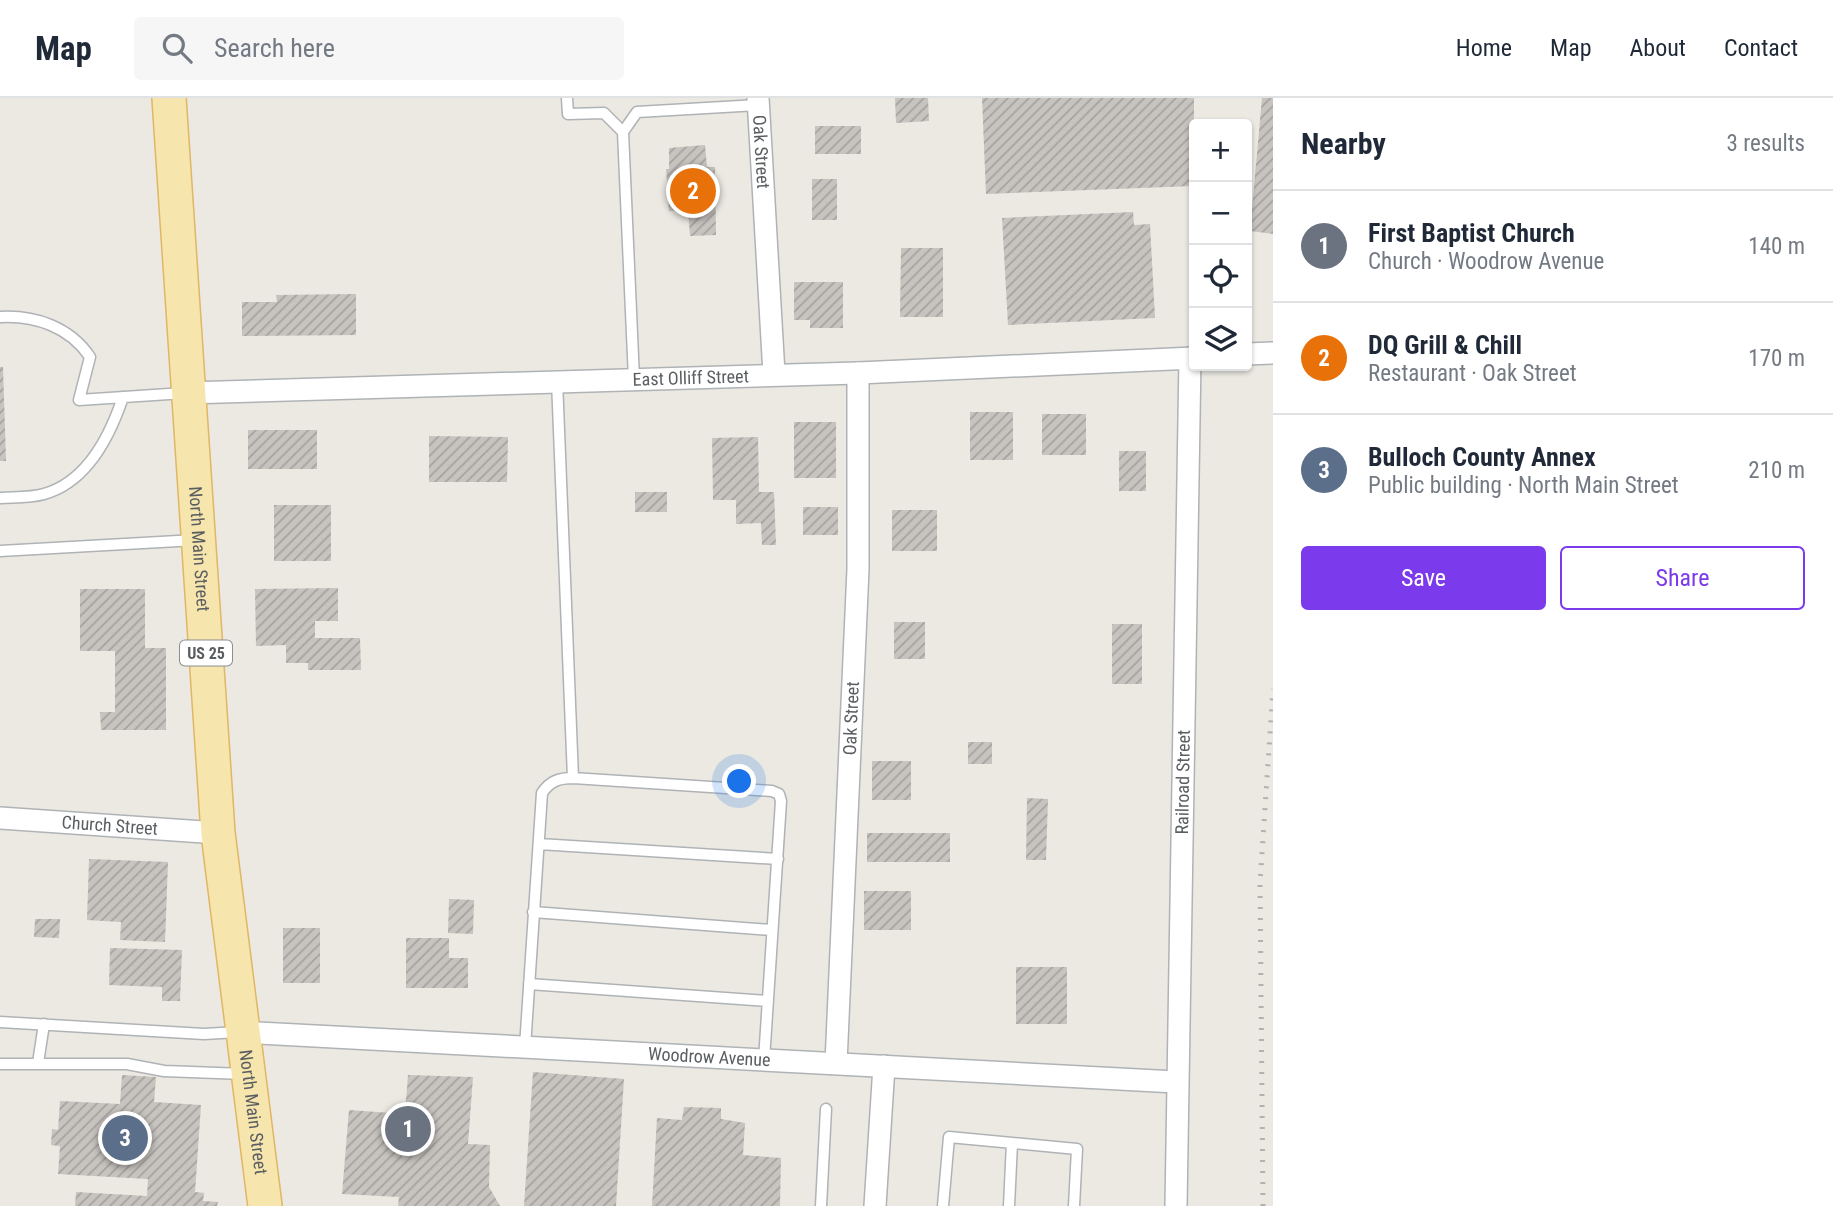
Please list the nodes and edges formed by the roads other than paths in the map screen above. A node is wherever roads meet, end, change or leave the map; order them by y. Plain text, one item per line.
1 (169, 98) edge
2 (567, 98) edge
3 (758, 101) edge
4 (623, 132) junction
5 (0, 317) edge
6 (1273, 353) edge
7 (1252, 354) edge
8 (1189, 358) edge
9 (1192, 371) edge
10 (858, 373) junction
11 (774, 374) junction
12 (634, 379) junction
13 (557, 381) junction
14 (187, 393) junction
15 (123, 397) junction
16 (0, 498) edge
17 (198, 540) junction
18 (0, 551) edge
19 (573, 778) junction
20 (0, 818) edge
21 (218, 833) junction
22 (539, 844) junction
23 (778, 859) junction
24 (533, 912) junction
25 (772, 930) junction
26 (529, 984) junction
27 (768, 1001) junction
28 (0, 1021) edge
29 (44, 1024) junction
30 (241, 1032) junction
31 (525, 1047) junction
32 (764, 1059) junction
33 (38, 1063) junction
34 (836, 1063) junction
35 (0, 1064) edge
36 (884, 1066) junction
37 (247, 1074) junction
38 (1176, 1082) junction
39 (826, 1109) dead end
40 (1012, 1143) junction
41 (265, 1206) edge
42 (821, 1206) edge
43 (875, 1206) edge
44 (943, 1206) edge
45 (1009, 1206) edge
46 (1074, 1206) edge
47 (1176, 1206) edge

1 - 14 main road, North Main Street / US 25
2 - 4 lane
3 - 4 lane
3 - 11 street, Oak Street
4 - 12 lane
5 - 15 lane
6 - 7 street
8 - 10 street, East Olliff Street
9 - 38 street, Railroad Street
10 - 11 street, East Olliff Street
10 - 34 street, Oak Street
11 - 12 street, East Olliff Street
12 - 13 street, East Olliff Street
13 - 14 street, East Olliff Street
13 - 19 lane
14 - 15 lane
14 - 17 main road, North Main Street / US 25
15 - 16 lane
17 - 18 lane
17 - 21 main road, North Main Street / US 25
19 - 22 lane
19 - 23 lane
20 - 21 street, Church Street
21 - 30 main road, North Main Street / US 25
22 - 23 lane
22 - 24 lane
23 - 25 lane
24 - 25 lane
24 - 26 lane
25 - 27 lane
26 - 27 lane
26 - 31 lane
27 - 32 lane
28 - 29 lane
29 - 30 lane
29 - 33 lane
30 - 31 street, Woodrow Avenue
30 - 37 main road, North Main Street / US 25
31 - 32 street, Woodrow Avenue
32 - 34 street, Woodrow Avenue
33 - 35 lane
33 - 37 lane
34 - 36 street, Woodrow Avenue
36 - 38 street, Woodrow Avenue
36 - 43 street
37 - 41 main road, North Main Street / US 25
38 - 47 street, Railroad Street
39 - 42 lane
40 - 44 lane
40 - 45 lane
40 - 46 lane

